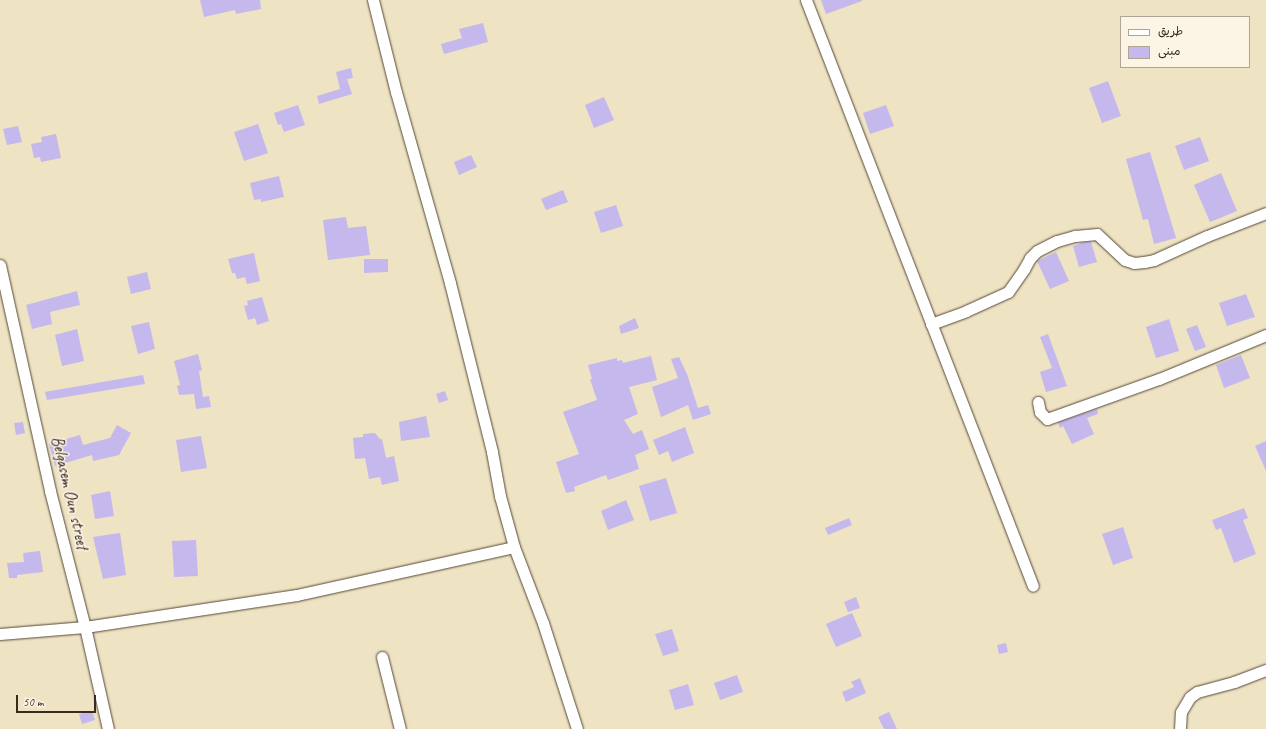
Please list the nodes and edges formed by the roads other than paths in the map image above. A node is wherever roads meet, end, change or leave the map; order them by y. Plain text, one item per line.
1 (373, 0) edge
2 (806, 0) edge
3 (1266, 213) edge
4 (0, 265) edge
5 (931, 324) junction
6 (1266, 335) edge
7 (1038, 402) dead end
8 (514, 547) junction
9 (1033, 586) dead end
10 (85, 627) junction
11 (0, 634) edge
12 (382, 657) dead end
13 (1266, 670) edge
14 (108, 729) edge
15 (400, 729) edge
16 (577, 729) edge
17 (1180, 729) edge

1 - 8 street
2 - 5 street
3 - 5 street
4 - 10 street, Belgasem Oun street
5 - 9 street
6 - 7 street
8 - 10 street
8 - 16 street
10 - 11 street
10 - 14 street, Belgasem Oun street
12 - 15 street
13 - 17 street

